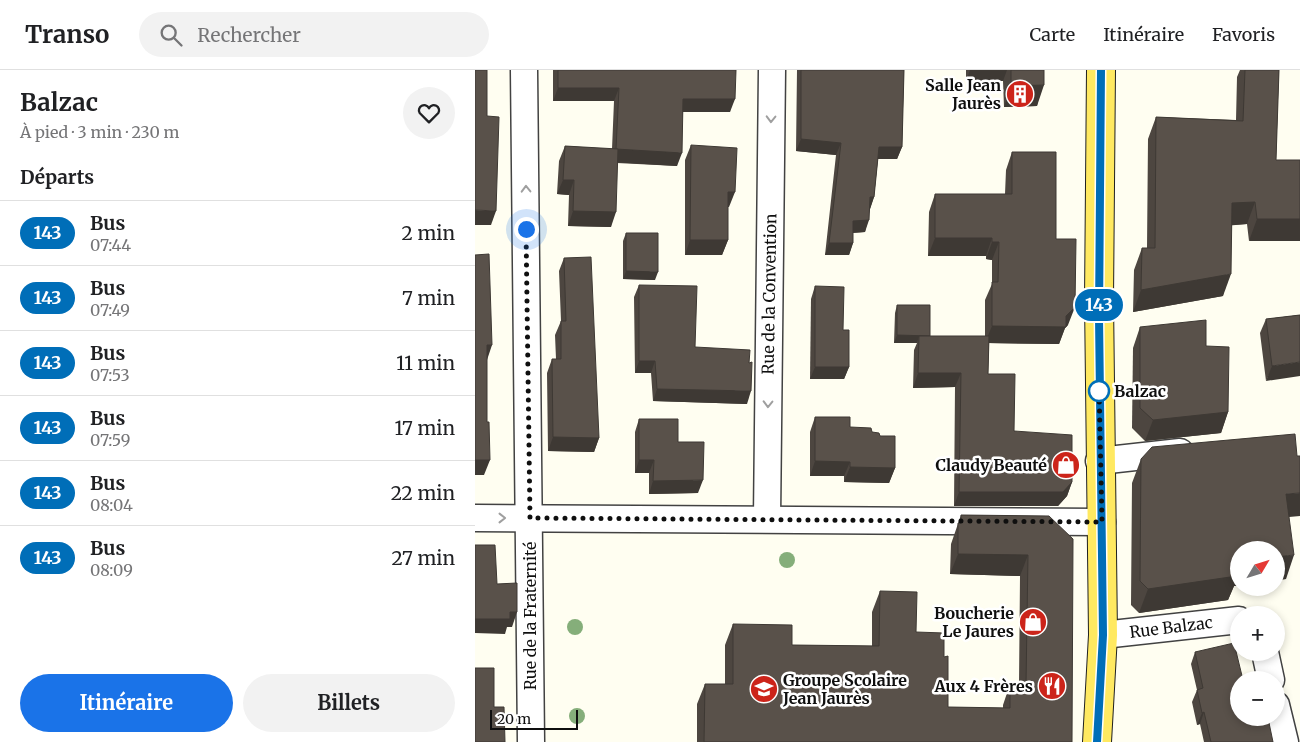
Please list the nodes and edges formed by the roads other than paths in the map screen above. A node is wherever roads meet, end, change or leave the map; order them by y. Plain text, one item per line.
1 (524, 70) edge
2 (772, 70) edge
3 (1101, 70) edge
4 (1208, 449) edge
5 (1099, 461) junction
6 (475, 518) edge
7 (530, 518) junction
8 (767, 518) junction
9 (1102, 522) junction
10 (1230, 621) edge
11 (1103, 635) junction
12 (1281, 726) edge
13 (531, 742) edge
14 (1097, 742) edge
15 (1285, 742) edge

7 -> 1 street, Rue de la Fraternité
2 -> 8 street, Rue de la Convention
3 - 5 main road
4 - 5 street
5 - 9 main road
6 -> 7 street
7 - 8 street
7 - 13 street, Rue de la Fraternité
8 - 9 street
9 - 11 main road
10 - 11 street, Rue Balzac
11 - 14 main road
12 - 15 street

